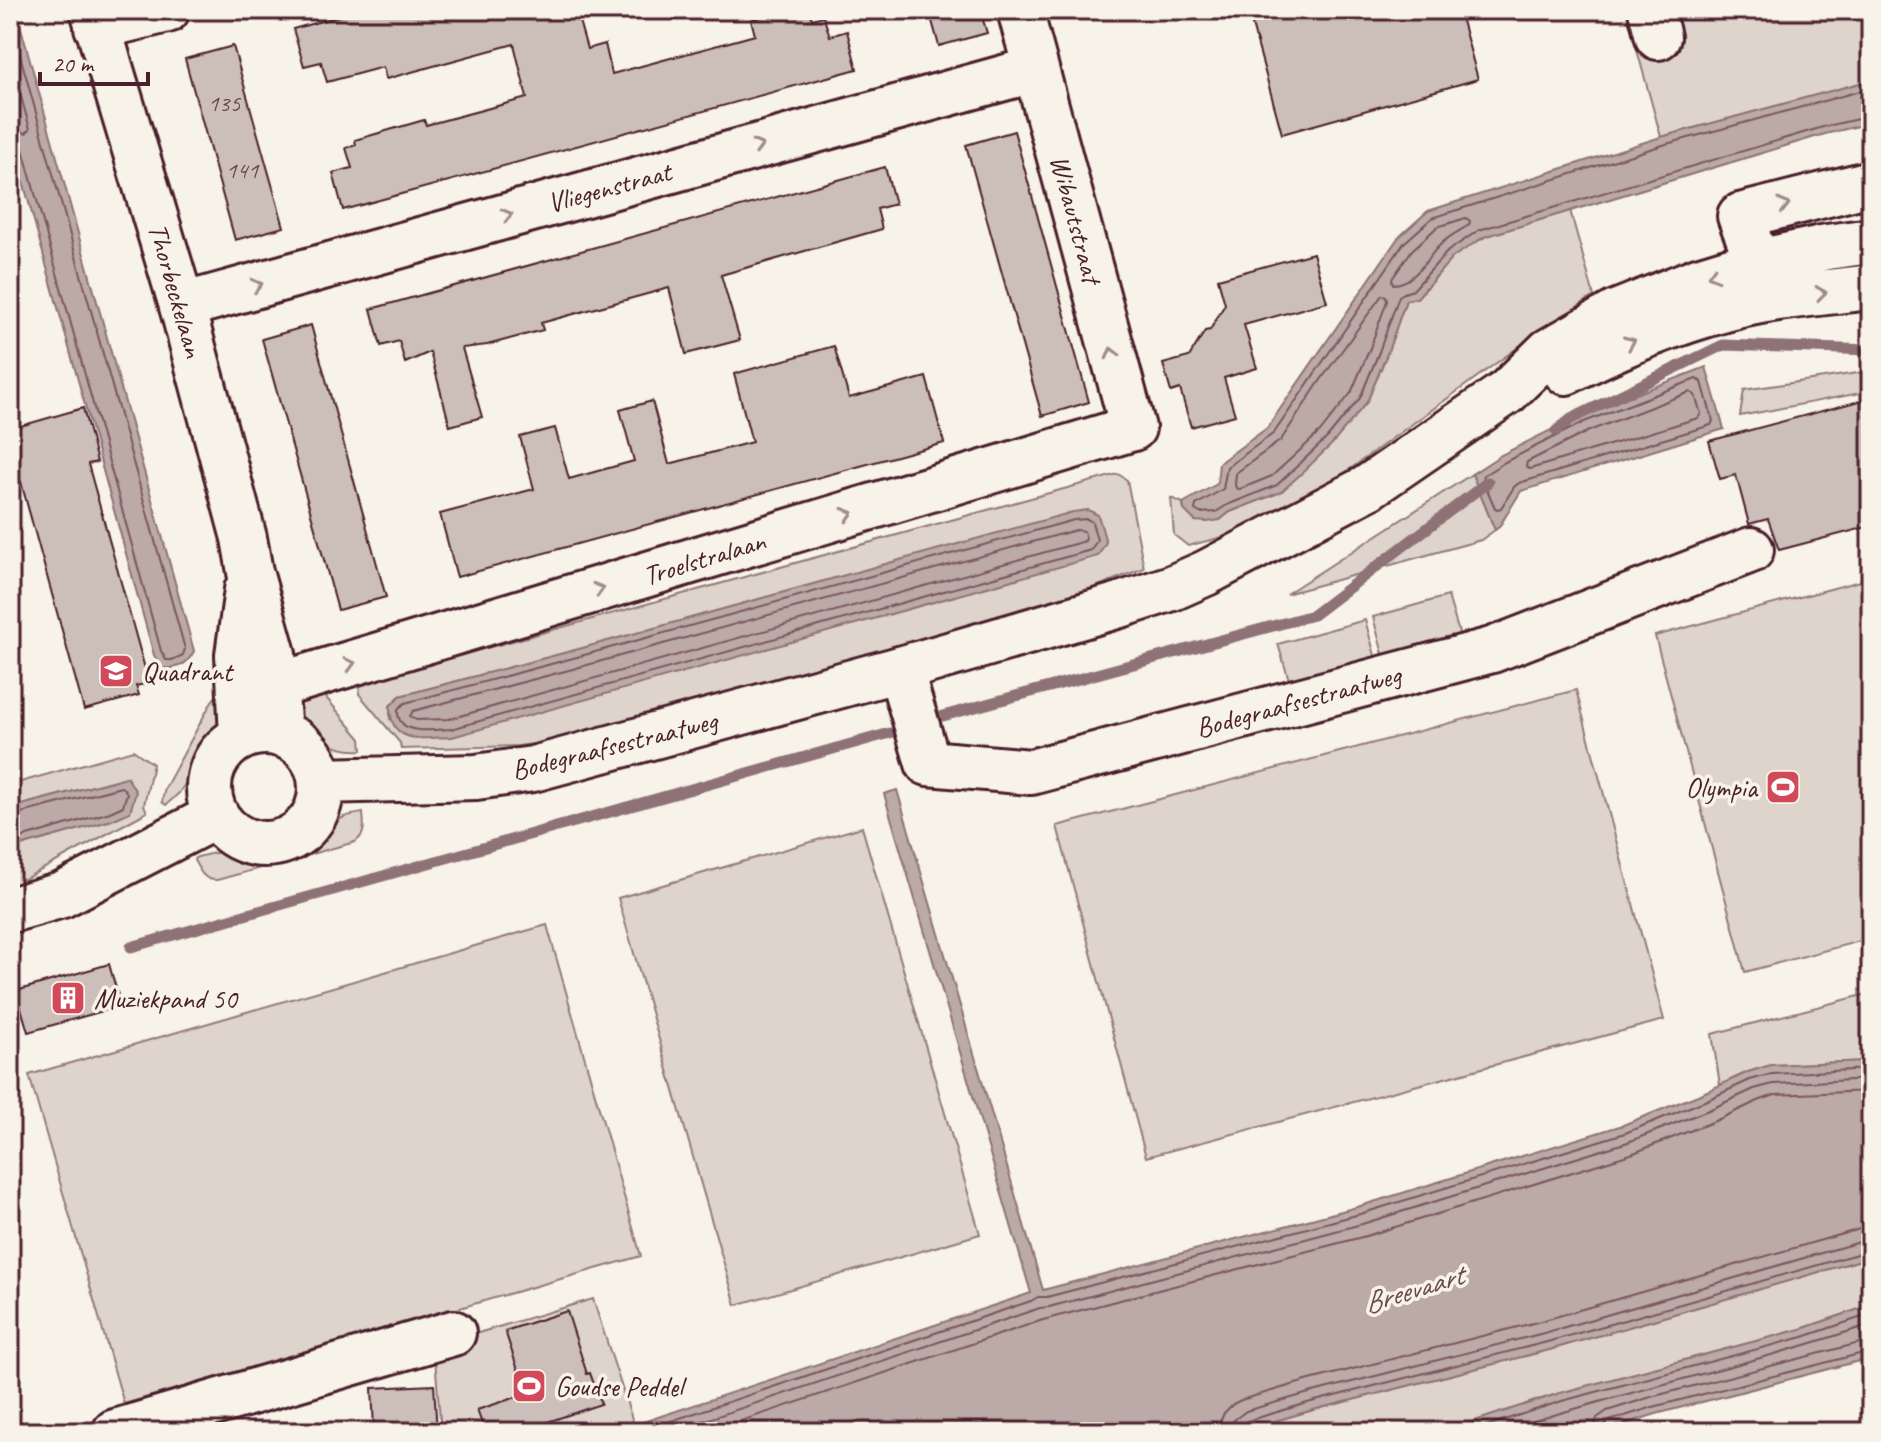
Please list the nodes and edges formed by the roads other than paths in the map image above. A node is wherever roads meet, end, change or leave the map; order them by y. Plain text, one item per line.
1 (167, 10) edge
2 (1020, 10) edge
3 (95, 19) edge
4 (1036, 69) junction
5 (1871, 183) edge
6 (1871, 241) edge
7 (1764, 281) junction
8 (1871, 287) edge
9 (182, 306) junction
10 (1133, 428) joint
11 (1751, 550) dead end
12 (250, 572) junction
13 (900, 669) junction
14 (275, 682) junction
15 (260, 735) junction
16 (321, 781) junction
17 (216, 816) junction
18 (10, 910) edge
19 (453, 1333) dead end
20 (115, 1432) edge

1 - 3 main road
2 - 4 main road, Wibautstraat
3 - 9 main road, Thorbeckelaan
9 -> 4 main road, Vliegenstraat
10 -> 4 main road, Wibautstraat
7 -> 5 main road
6 - 7 main road, Bodegraafsestraatweg
7 -> 8 main road, Bodegraafsestraatweg
7 - 13 main road, Bodegraafsestraatweg
9 - 12 main road, Thorbeckelaan
14 -> 10 main road, Troelstralaan
11 - 13 main road, Bodegraafsestraatweg
12 - 14 main road, Thorbeckelaan
12 - 15 main road, Thorbeckelaan
13 - 16 main road, Bodegraafsestraatweg
14 - 15 main road, Thorbeckelaan
15 - 16 main road
15 - 17 main road
16 - 17 main road
17 - 18 main road
19 - 20 main road

